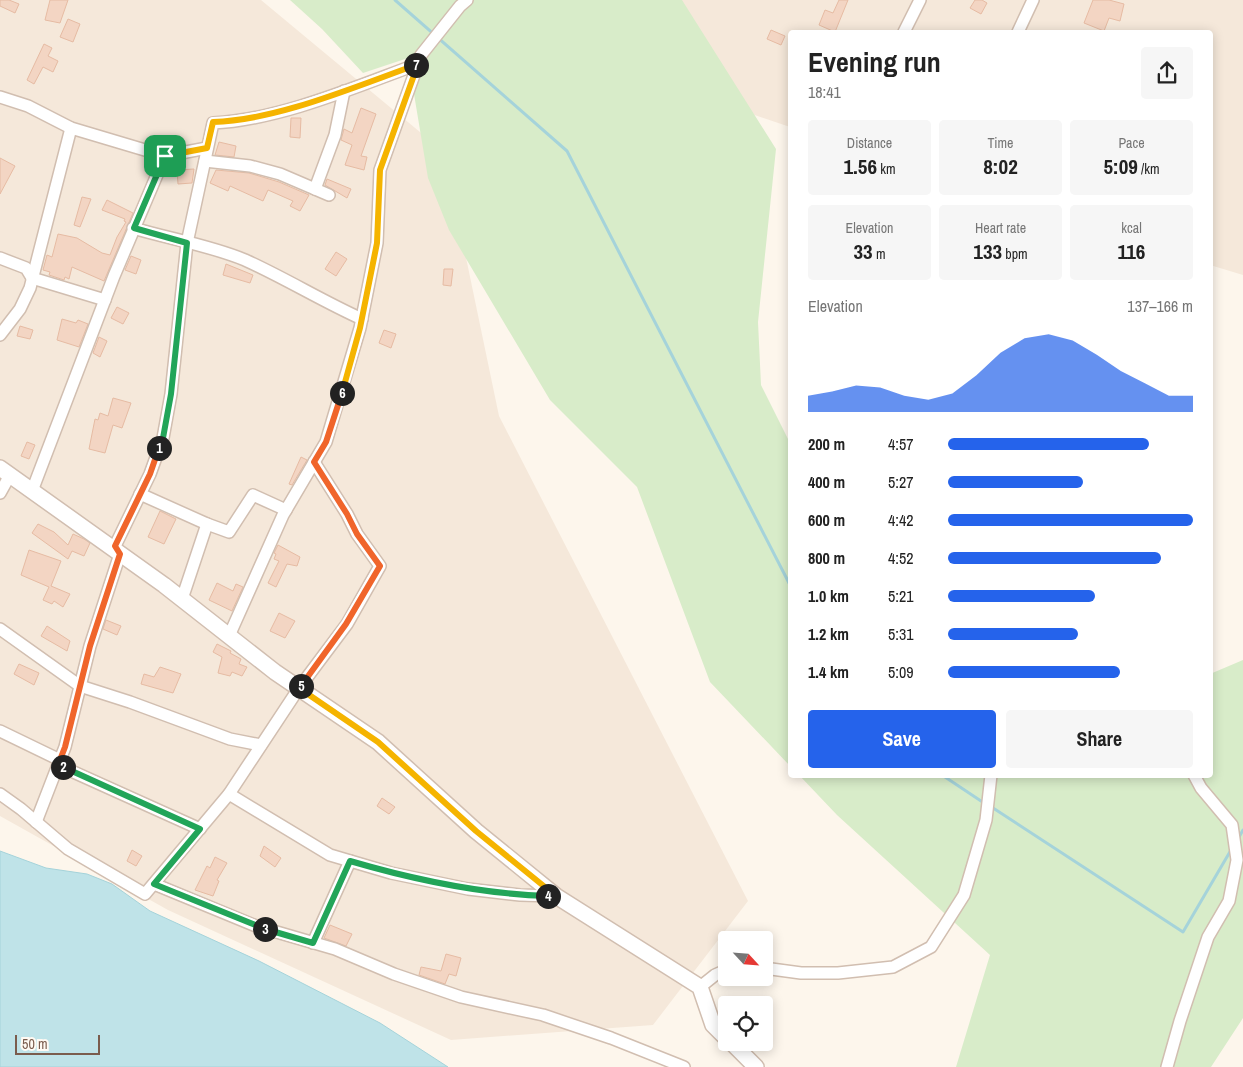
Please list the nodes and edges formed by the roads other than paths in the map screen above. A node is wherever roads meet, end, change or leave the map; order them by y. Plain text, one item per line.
1 (467, 0) edge
2 (920, 0) edge
3 (1032, 0) edge
4 (905, 30) edge
5 (1019, 30) edge
6 (418, 64) junction
7 (344, 91) junction
8 (0, 97) edge
9 (71, 128) junction
10 (207, 148) junction
11 (165, 156) junction
12 (205, 161) junction
13 (314, 189) junction
14 (329, 195) dead end
15 (134, 228) junction
16 (187, 243) junction
17 (0, 258) edge
18 (32, 278) junction
19 (105, 300) junction
20 (362, 319) junction
21 (0, 335) edge
22 (314, 462) junction
23 (5, 471) edge
24 (32, 490) junction
25 (0, 493) edge
26 (140, 494) junction
27 (286, 510) junction
28 (208, 524) junction
29 (120, 554) junction
30 (182, 599) junction
31 (0, 629) edge
32 (229, 636) junction
33 (80, 686) junction
34 (299, 688) junction
35 (0, 731) edge
36 (261, 745) junction
37 (59, 763) junction
38 (991, 778) edge
39 (1196, 778) edge
40 (0, 794) edge
41 (229, 794) junction
42 (36, 822) junction
43 (200, 829) junction
44 (350, 861) junction
45 (154, 884) junction
46 (556, 896) junction
47 (313, 943) junction
48 (773, 969) edge
49 (718, 974) edge
50 (700, 987) junction
51 (718, 1030) edge
52 (739, 1051) edge
53 (753, 1066) edge
54 (684, 1067) edge
55 (1167, 1067) edge

1 - 6 street
2 - 4 street
3 - 5 street
6 - 7 street
6 - 20 street
7 - 10 street
7 - 13 street
8 - 9 street
9 - 11 street
9 - 18 street
10 - 11 street
10 - 12 street
11 - 15 street
12 - 13 street
12 - 16 street
13 - 14 street
15 - 16 street
15 - 19 street
16 - 20 street
16 - 26 street
17 - 18 street
18 - 19 street
18 - 21 street
19 - 24 street
20 - 22 street
22 - 27 street
22 - 34 street
23 - 24 street
23 - 25 street
24 - 29 street
26 - 28 street
26 - 29 street
27 - 28 street
27 - 32 street
28 - 30 street
29 - 30 street
29 - 33 street
30 - 32 street
31 - 33 street
32 - 34 street
33 - 36 street
33 - 37 street
34 - 36 street
34 - 46 street
35 - 37 street
36 - 41 street
37 - 42 street
37 - 43 street
38 - 48 street
39 - 55 street
40 - 42 street
41 - 43 street
41 - 44 street
42 - 45 street
43 - 45 street
44 - 46 street
44 - 47 street
45 - 47 street
46 - 50 street
47 - 54 street
49 - 50 street
50 - 51 street
52 - 53 street

